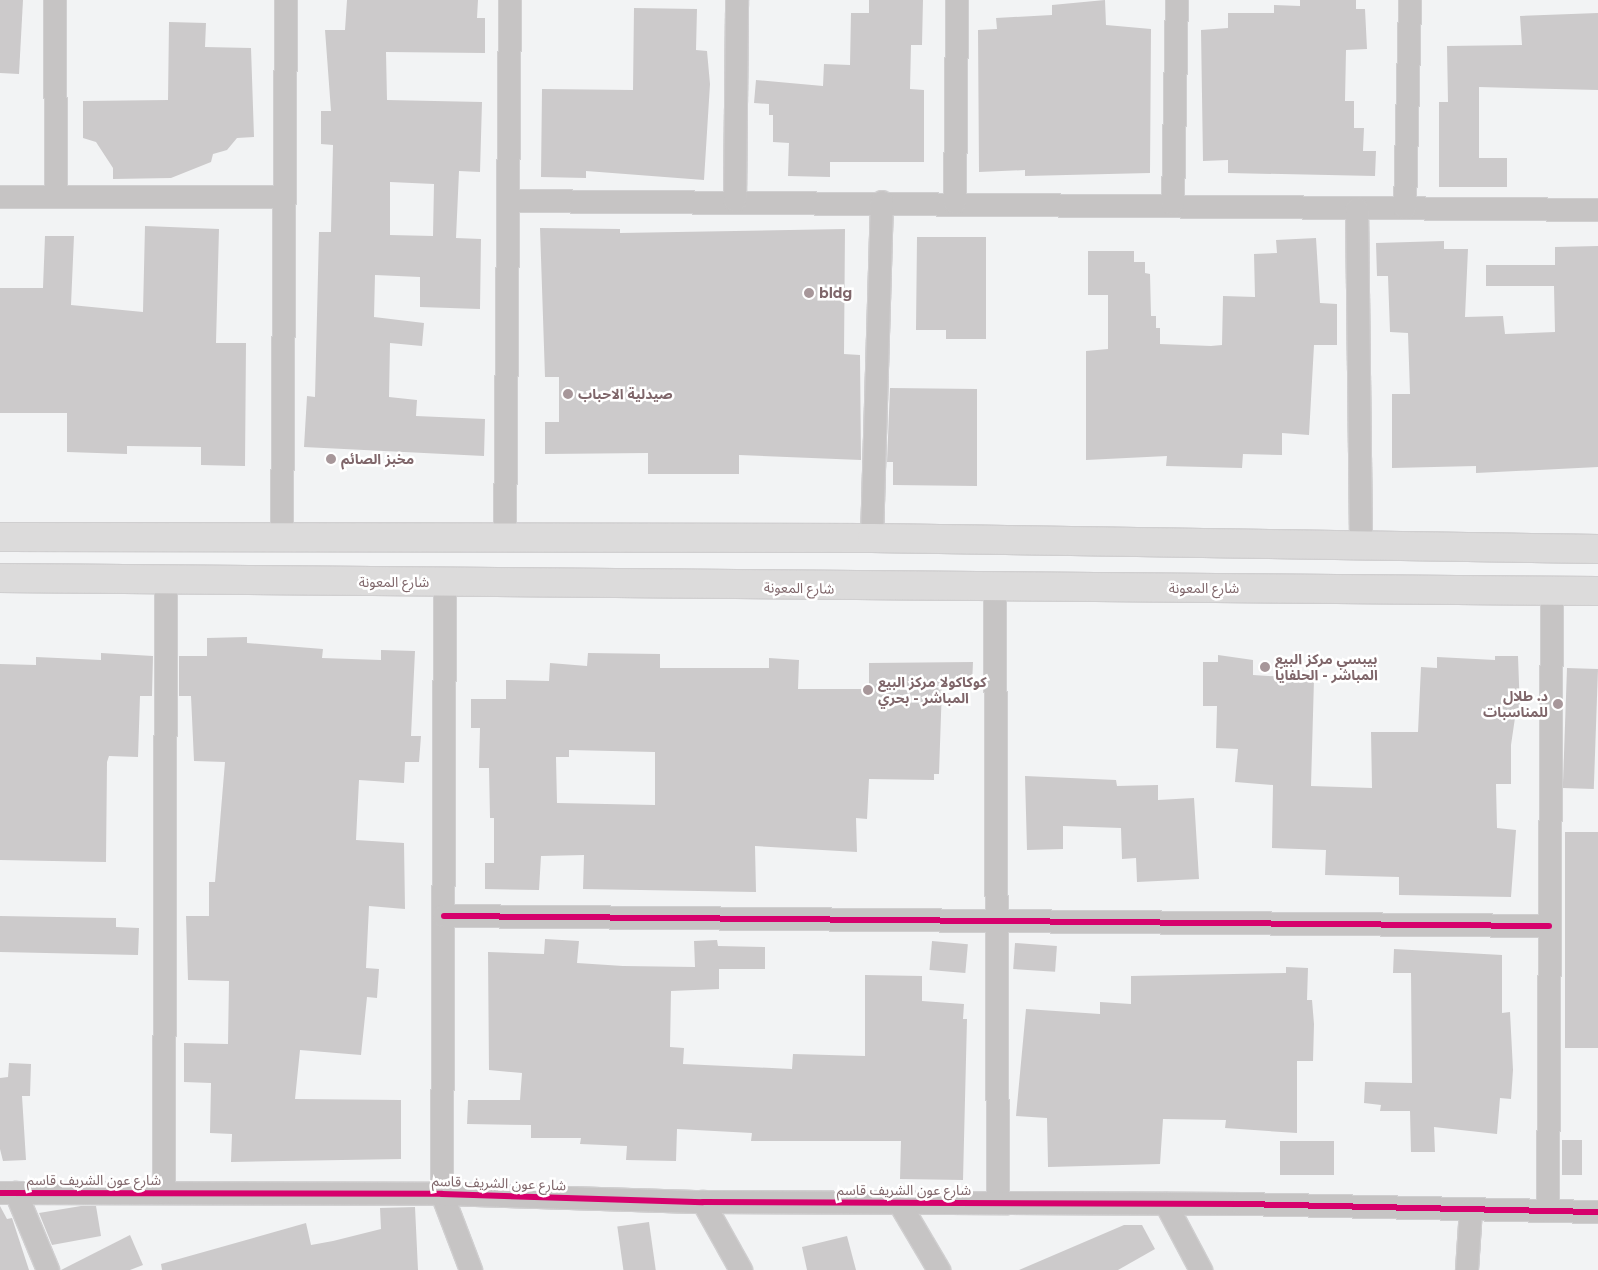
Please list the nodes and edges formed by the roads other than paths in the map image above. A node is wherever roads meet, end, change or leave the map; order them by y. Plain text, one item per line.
1 (55, 0) edge
2 (286, 0) edge
3 (510, 0) edge
4 (737, 0) edge
5 (957, 0) edge
6 (1177, 0) edge
7 (1410, 0) edge
8 (56, 196) junction
9 (0, 197) edge
10 (284, 198) junction
11 (510, 201) junction
12 (735, 201) junction
13 (882, 202) junction
14 (954, 203) junction
15 (1173, 204) junction
16 (1405, 208) junction
17 (1357, 209) junction
18 (1598, 210) edge
19 (0, 537) edge
20 (872, 538) junction
21 (282, 539) junction
22 (505, 540) junction
23 (1361, 544) junction
24 (1598, 549) edge
25 (0, 578) edge
26 (166, 582) junction
27 (445, 583) junction
28 (995, 587) junction
29 (1552, 590) junction
30 (1598, 592) edge
31 (444, 916) junction
32 (996, 921) junction
33 (1549, 926) junction
34 (8, 1193) edge
35 (164, 1193) junction
36 (442, 1194) junction
37 (702, 1202) junction
38 (998, 1202) junction
39 (900, 1204) junction
40 (1166, 1204) junction
41 (1471, 1210) junction
42 (1548, 1211) junction
43 (1598, 1212) edge
44 (48, 1270) edge
45 (471, 1270) edge
46 (741, 1270) edge
47 (939, 1270) edge
48 (1201, 1270) edge
49 (1466, 1270) edge

1 - 8 street
2 - 10 street
3 - 11 street
4 - 12 street
5 - 14 street
6 - 15 street
7 - 16 street
8 - 9 street
8 - 10 street
10 - 21 street
11 - 12 street
11 - 22 street
12 - 13 street
13 - 14 street
13 - 20 street
14 - 15 street
15 - 17 street
16 - 17 street
16 - 18 street
17 - 23 street
19 - 21 highway
20 - 22 highway
20 - 23 highway
21 - 22 highway
23 - 24 highway
25 - 26 highway, شارع المعونة
26 - 27 highway, شارع المعونة
26 - 35 street
27 - 28 highway, شارع المعونة
27 - 31 street
28 - 29 highway, شارع المعونة
28 - 32 street
29 - 30 highway, شارع المعونة
29 - 33 street
31 - 32 street
31 - 36 street
32 - 33 street
32 - 38 street
33 - 42 street
34 - 35 street, شارع عون الشريف قاسم
34 - 44 street
35 - 36 street, شارع عون الشريف قاسم
36 - 37 street, شارع عون الشريف قاسم
36 - 45 street
37 - 39 street, شارع عون الشريف قاسم
37 - 46 street
38 - 39 street, شارع عون الشريف قاسم
38 - 40 street, شارع عون الشريف قاسم
39 - 47 street
40 - 41 street, شارع عون الشريف قاسم
40 - 48 street
41 - 42 street, شارع عون الشريف قاسم
41 - 49 street
42 - 43 street, شارع عون الشريف قاسم

